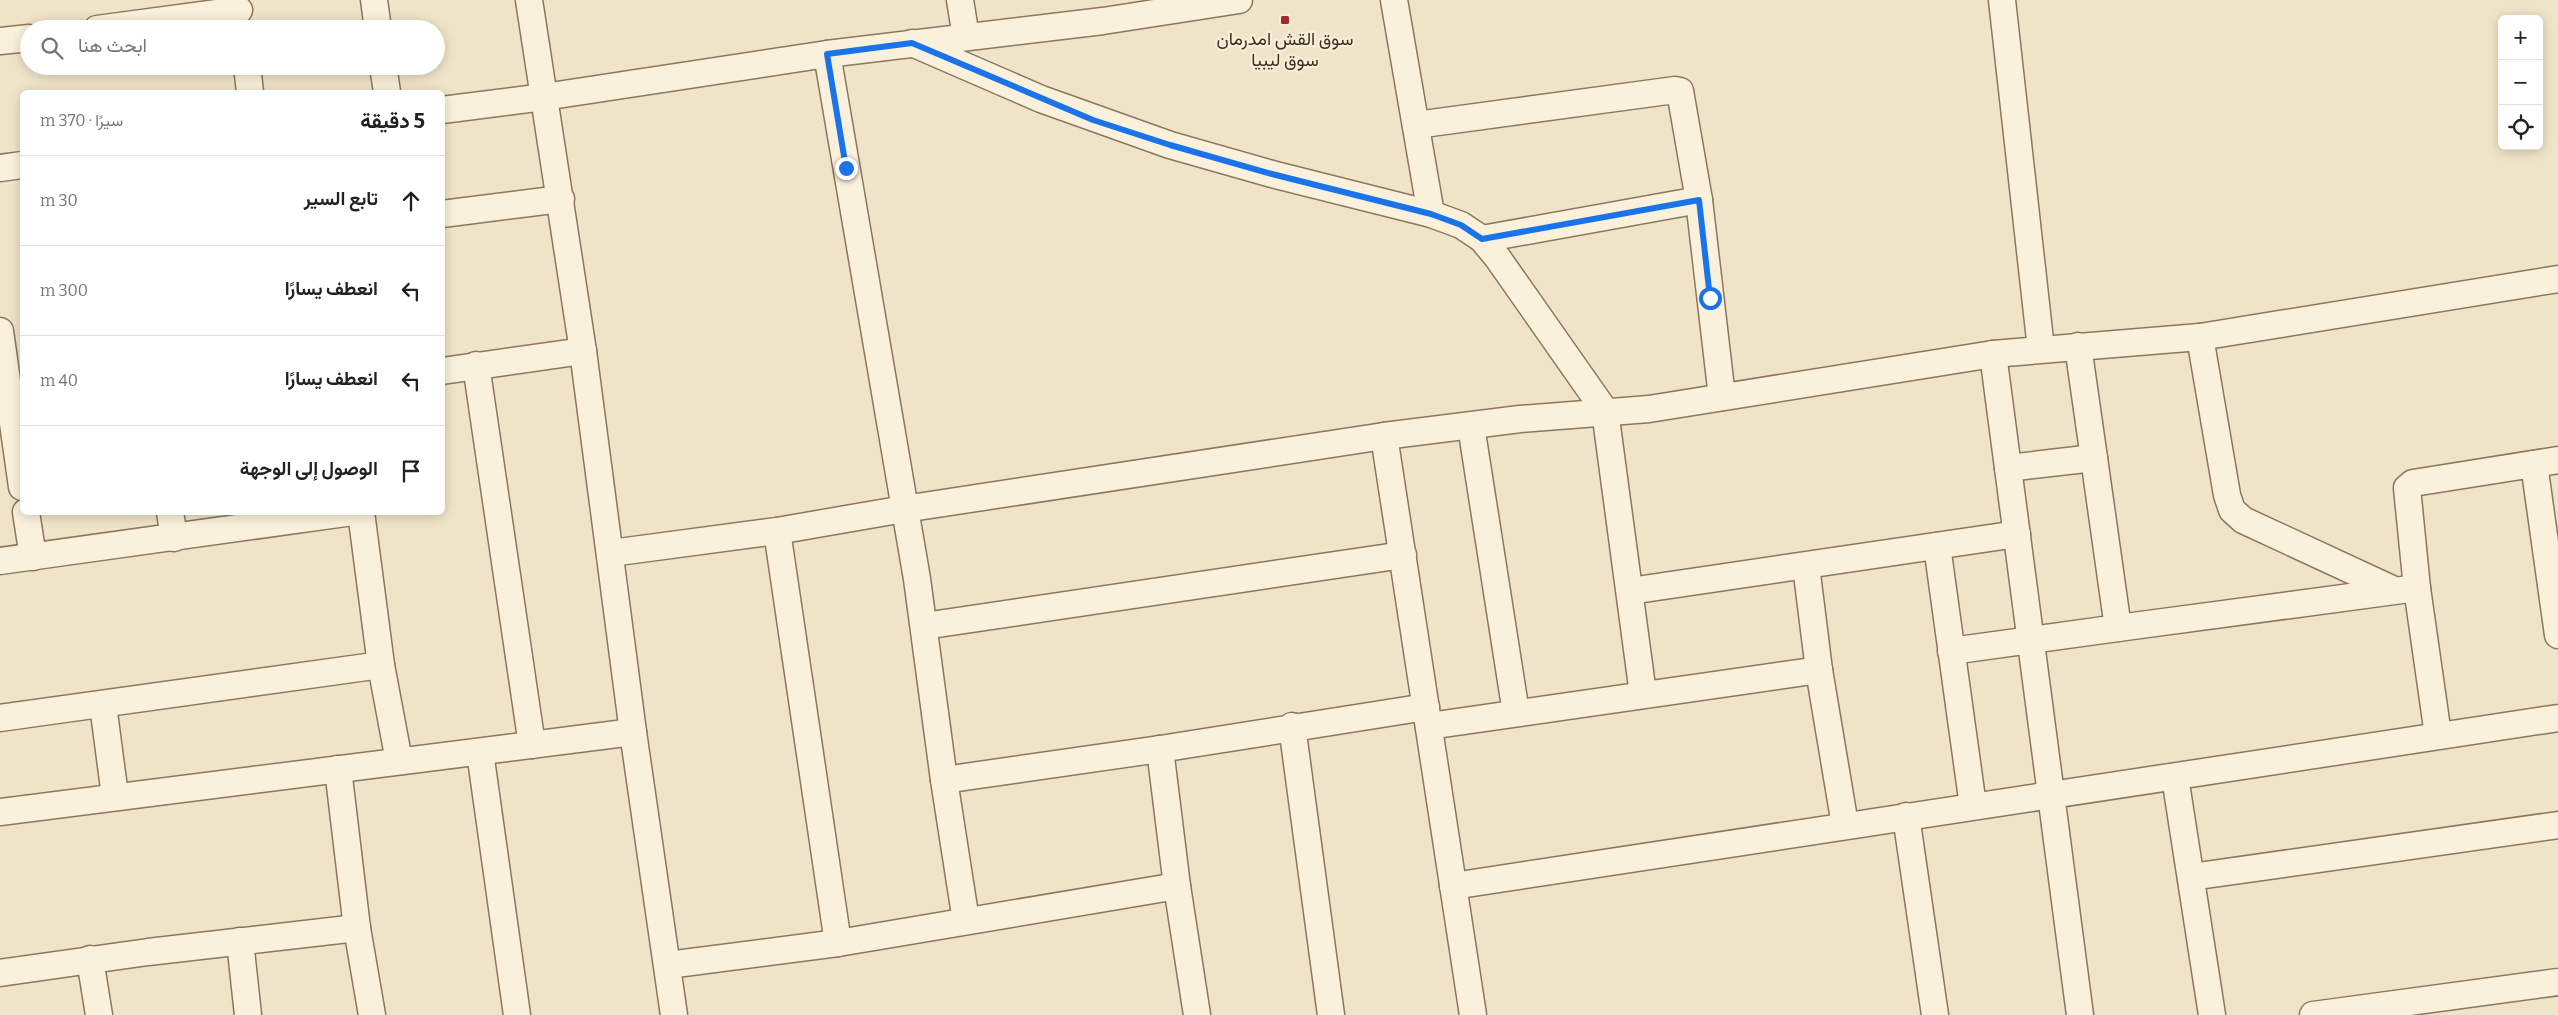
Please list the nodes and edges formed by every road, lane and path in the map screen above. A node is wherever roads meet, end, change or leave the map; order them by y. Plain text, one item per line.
1 (374, 0) edge
2 (529, 0) edge
3 (960, 0) edge
4 (1239, 0) edge
5 (1394, 0) edge
6 (2002, 0) edge
7 (1178, 4) edge
8 (1101, 10) edge
9 (239, 13) edge
10 (177, 20) edge
11 (377, 20) edge
12 (966, 37) junction
13 (20, 39) edge
14 (0, 42) edge
15 (912, 43) junction
16 (827, 54) junction
17 (247, 75) edge
18 (385, 75) edge
19 (250, 90) edge
20 (387, 90) edge
21 (544, 98) junction
22 (445, 110) edge
23 (1416, 125) junction
24 (20, 164) edge
25 (0, 168) edge
26 (561, 199) junction
27 (1699, 200) junction
28 (445, 214) edge
29 (1431, 214) junction
30 (1482, 239) junction
31 (2558, 280) edge
32 (0, 331) edge
33 (2200, 337) junction
34 (2078, 346) junction
35 (2041, 349) junction
36 (583, 351) junction
37 (1993, 354) junction
38 (476, 365) junction
39 (445, 370) edge
40 (1722, 397) junction
41 (1606, 411) junction
42 (1471, 426) junction
43 (1384, 436) junction
44 (2094, 458) junction
45 (2546, 462) edge
46 (2008, 468) junction
47 (20, 473) edge
48 (904, 509) junction
49 (26, 515) edge
50 (310, 515) edge
51 (361, 515) edge
52 (172, 525) edge
53 (778, 531) junction
54 (2017, 534) junction
55 (1937, 546) junction
56 (611, 553) junction
57 (1403, 555) junction
58 (32, 557) junction
59 (0, 561) edge
60 (1806, 566) junction
61 (2406, 589) junction
62 (1630, 591) junction
63 (924, 626) junction
64 (2118, 628) junction
65 (2558, 635) edge
66 (2032, 640) junction
67 (1951, 651) junction
68 (381, 665) junction
69 (1819, 670) junction
70 (1643, 694) junction
71 (103, 705) junction
72 (1516, 713) junction
73 (1428, 716) junction
74 (0, 718) edge
75 (2558, 718) edge
76 (1292, 726) junction
77 (633, 732) junction
78 (2438, 735) junction
79 (532, 745) junction
80 (1160, 749) junction
81 (480, 752) junction
82 (399, 761) junction
83 (338, 769) junction
84 (2175, 777) junction
85 (944, 780) junction
86 (2050, 794) junction
87 (115, 796) junction
88 (1972, 806) junction
89 (0, 812) edge
90 (1906, 816) junction
91 (1845, 825) junction
92 (2558, 825) edge
93 (2191, 876) junction
94 (1177, 886) junction
95 (1453, 886) junction
96 (966, 921) junction
97 (357, 928) junction
98 (240, 941) junction
99 (838, 943) junction
100 (90, 960) junction
101 (668, 964) junction
102 (0, 972) edge
103 (2558, 982) edge
104 (2429, 1008) edge
105 (99, 1015) edge
106 (248, 1015) edge
107 (372, 1015) edge
108 (517, 1015) edge
109 (674, 1015) edge
110 (1197, 1015) edge
111 (1331, 1015) edge
112 (1473, 1015) edge
113 (1936, 1015) edge
114 (2080, 1015) edge
115 (2212, 1015) edge
116 (2313, 1015) edge

1 - 11 street
2 - 21 street
3 - 12 street
4 - 7 street
5 - 23 street
6 - 35 street
7 - 8 street
8 - 12 street
9 - 10 street
12 - 15 street
13 - 14 street
15 - 16 street
15 - 29 street
16 - 21 street
16 - 48 street
17 - 19 street
18 - 20 street
21 - 22 street
21 - 26 street
23 - 27 street
23 - 29 street
24 - 25 street
26 - 28 street
26 - 36 street
27 - 30 street
27 - 40 street
29 - 30 street
30 - 41 street
31 - 33 street
32 - 47 street
33 - 34 street
33 - 61 street
34 - 35 street
34 - 44 street
35 - 37 street
36 - 38 street
36 - 56 street
37 - 40 street
37 - 46 street
38 - 39 street
38 - 79 street
40 - 41 street
41 - 42 street
41 - 62 street
42 - 43 street
42 - 72 street
43 - 48 street
43 - 57 street
44 - 46 street
44 - 64 street
45 - 61 street
45 - 65 street
46 - 54 street
48 - 53 street
48 - 63 street
49 - 58 street
50 - 52 street
51 - 68 street
52 - 58 street
53 - 56 street
53 - 99 street
54 - 55 street
54 - 66 street
55 - 60 street
55 - 67 street
56 - 77 street
57 - 63 street
57 - 73 street
58 - 59 street
60 - 62 street
60 - 69 street
61 - 64 street
61 - 78 street
62 - 70 street
63 - 85 street
64 - 66 street
66 - 67 street
66 - 86 street
67 - 88 street
68 - 71 street
68 - 82 street
69 - 70 street
69 - 91 street
70 - 72 street
71 - 74 street
71 - 87 street
72 - 73 street
73 - 76 street
73 - 95 street
75 - 78 street
76 - 80 street
76 - 111 street
77 - 79 street
77 - 101 street
78 - 84 street
79 - 81 street
80 - 85 street
80 - 94 street
81 - 82 street
81 - 108 street
82 - 83 street
83 - 87 street
83 - 97 street
84 - 86 street
84 - 93 street
85 - 96 street
86 - 88 street
86 - 114 street
87 - 89 street
88 - 90 street
90 - 91 street
90 - 113 street
91 - 95 street
92 - 93 street
93 - 115 street
94 - 96 street
94 - 110 street
95 - 112 street
96 - 99 street
97 - 98 street
97 - 107 street
98 - 100 street
98 - 106 street
99 - 101 street
100 - 102 street
100 - 105 street
101 - 109 street
103 - 104 street
104 - 116 street

